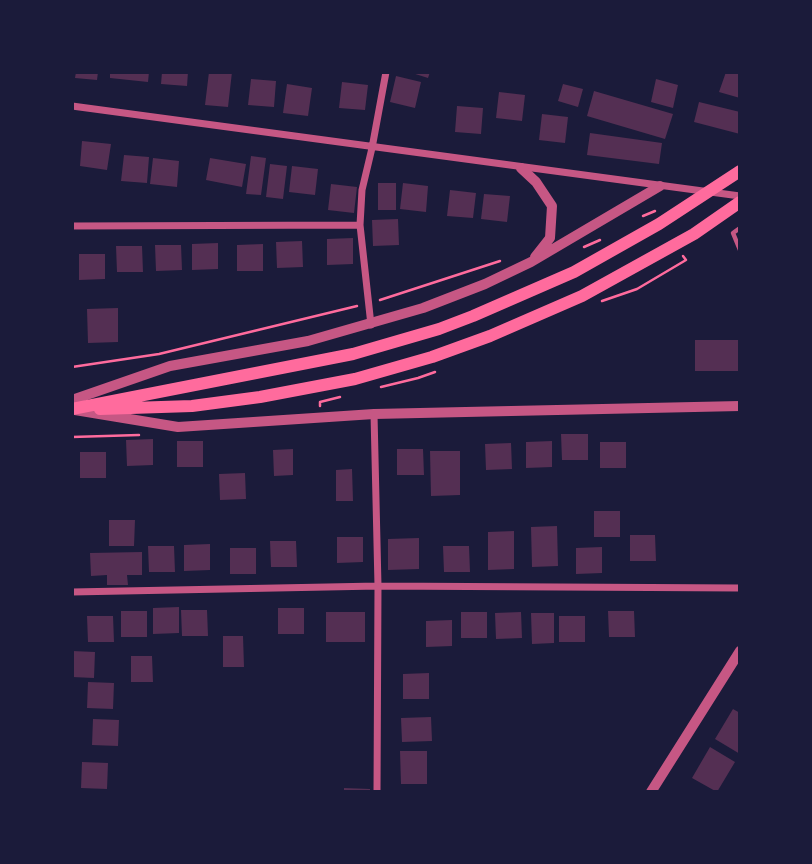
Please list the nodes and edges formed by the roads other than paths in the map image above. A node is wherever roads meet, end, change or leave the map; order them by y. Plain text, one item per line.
1 (386, 72) edge
2 (72, 106) edge
3 (372, 148) junction
4 (521, 168) junction
5 (740, 171) edge
6 (660, 186) junction
7 (740, 196) edge
8 (740, 202) edge
9 (360, 225) junction
10 (72, 226) edge
11 (740, 228) edge
12 (740, 250) edge
13 (531, 262) junction
14 (371, 325) junction
15 (72, 400) edge
16 (740, 405) edge
17 (72, 409) edge
18 (374, 414) junction
19 (379, 586) junction
20 (740, 588) edge
21 (72, 592) edge
22 (740, 651) edge
23 (377, 792) edge
24 (651, 792) edge

1 - 3 street
2 - 3 street
3 - 4 street
3 - 9 street
4 - 6 street
4 - 13 street
5 - 17 main road
6 - 7 street
6 - 13 street
8 - 17 main road
9 - 10 street
9 - 14 street
11 - 12 lane
13 - 14 street
14 - 15 street
16 - 18 street
17 - 18 street
18 - 19 street
19 - 20 street
19 - 21 street
19 - 23 street
22 - 24 street

